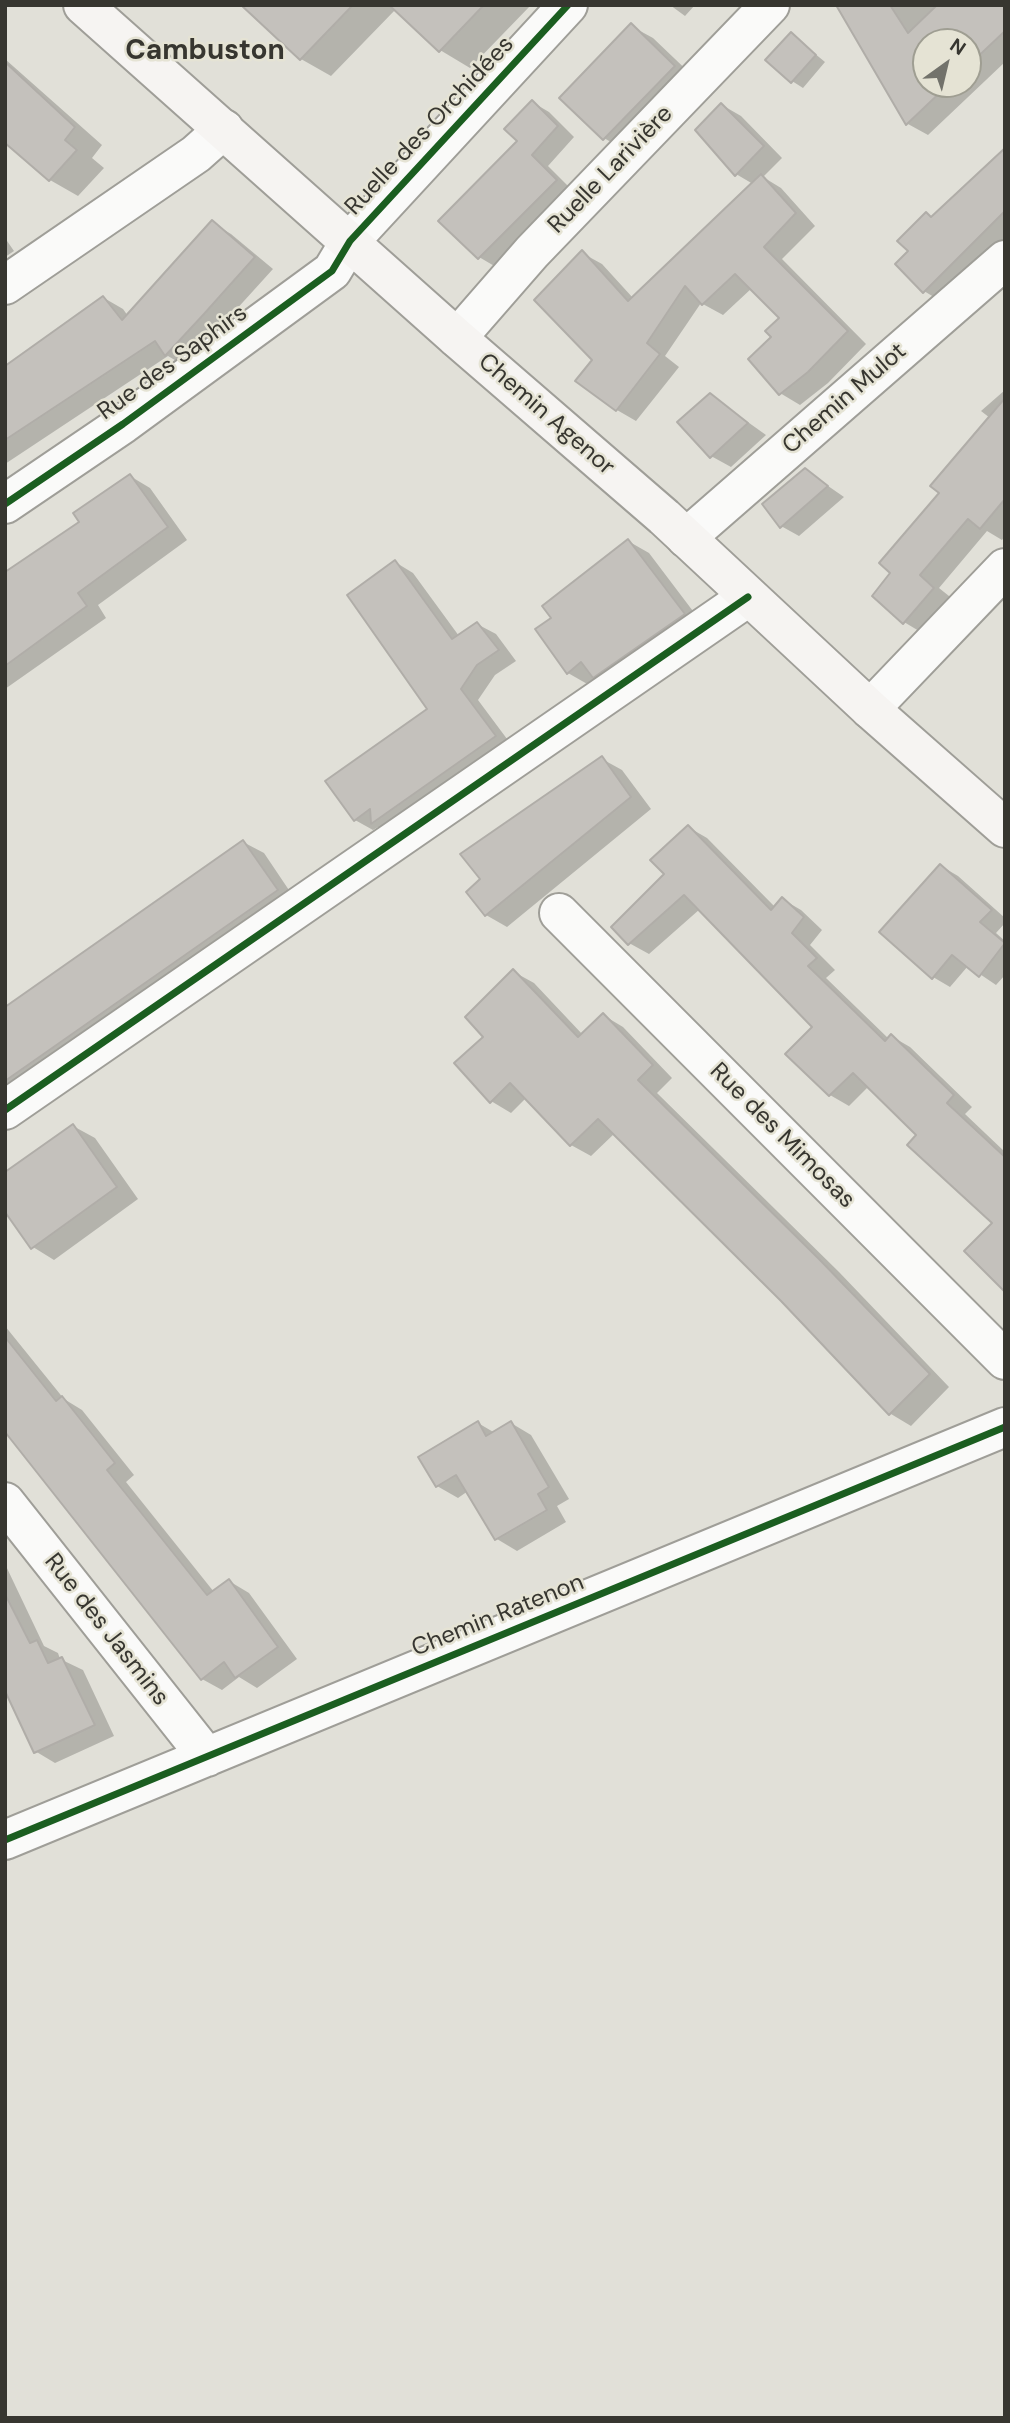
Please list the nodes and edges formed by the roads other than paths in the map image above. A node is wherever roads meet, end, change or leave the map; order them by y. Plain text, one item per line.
1 (83, 5) edge
2 (568, 5) edge
3 (770, 5) edge
4 (224, 130) junction
5 (350, 241) junction
6 (1005, 260) edge
7 (5, 285) edge
8 (457, 338) junction
9 (5, 504) edge
10 (686, 538) junction
11 (1005, 568) edge
12 (748, 597) junction
13 (870, 709) junction
14 (1005, 828) edge
15 (559, 913) dead end
16 (5, 1110) edge
17 (1005, 1360) edge
18 (1005, 1427) edge
19 (5, 1502) edge
20 (207, 1757) junction
21 (5, 1840) edge

1 - 4 main road, Chemin Agenor
2 - 5 street, Ruelle des Orchidées
3 - 8 street, Ruelle Larivière
4 - 5 main road, Chemin Agenor
4 - 7 street
5 - 8 main road, Chemin Agenor
5 - 9 street, Rue des Saphirs
6 - 10 street, Chemin Mulot
8 - 10 main road, Chemin Agenor
10 - 12 main road, Chemin Agenor
11 - 13 street
12 - 13 main road, Chemin Agenor
12 - 16 street
13 - 14 main road, Chemin Agenor
15 - 17 street, Rue des Mimosas
18 - 20 street, Chemin Ratenon
19 - 20 street, Rue des Jasmins
20 - 21 street, Chemin Ratenon

